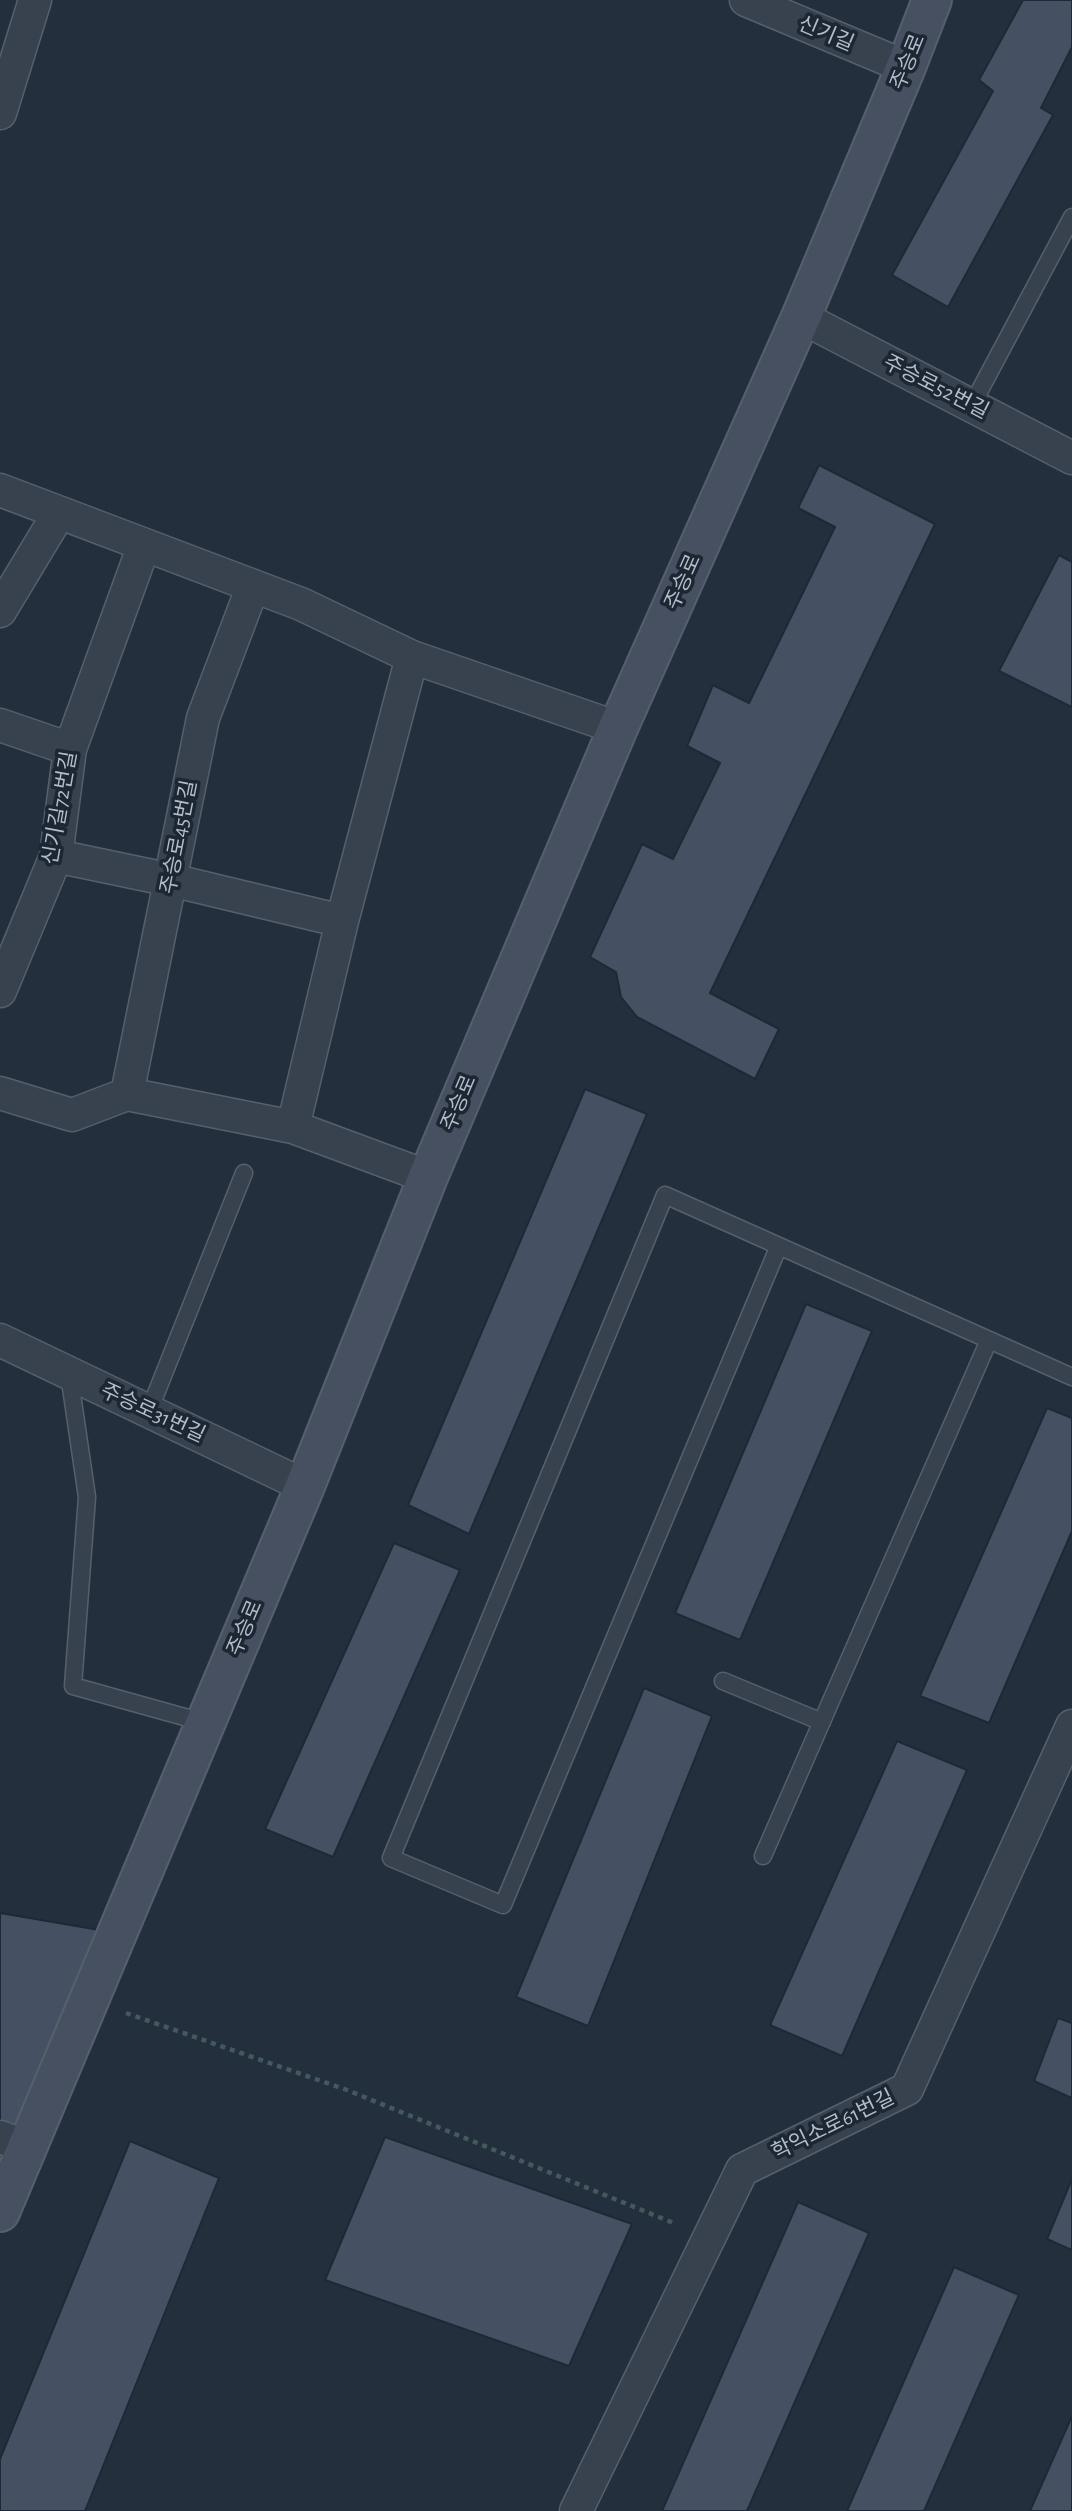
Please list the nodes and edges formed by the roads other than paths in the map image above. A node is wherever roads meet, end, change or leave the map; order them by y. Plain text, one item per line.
1 (35, 0) edge
2 (746, 0) edge
3 (932, 0) edge
4 (906, 67) junction
5 (0, 113) edge
6 (1072, 217) edge
7 (801, 317) junction
8 (972, 405) junction
9 (1072, 458) edge
10 (0, 490) edge
11 (59, 513) junction
12 (144, 545) junction
13 (253, 586) junction
14 (0, 611) edge
15 (412, 657) junction
16 (0, 724) edge
17 (618, 728) junction
18 (70, 749) junction
19 (56, 856) junction
20 (171, 880) junction
21 (341, 921) junction
22 (0, 991) edge
23 (0, 1093) edge
24 (127, 1094) junction
25 (293, 1127) junction
26 (244, 1173) dead end
27 (428, 1177) junction
28 (778, 1248) dead end
29 (0, 1340) edge
30 (989, 1340) junction
31 (69, 1374) junction
32 (1072, 1377) edge
33 (149, 1411) junction
34 (305, 1486) junction
35 (723, 1681) dead end
36 (821, 1722) junction
37 (206, 1723) junction
38 (1072, 1726) edge
39 (763, 1856) dead end
40 (13, 2142) edge
41 (0, 2212) edge
42 (576, 2511) edge

1 - 5 street
2 - 4 street, 신기길
3 - 4 street, 주승로
4 - 7 street, 주승로
6 - 8 lane
7 - 8 street, 주승로52번길
7 - 17 street, 주승로
8 - 9 street, 주승로52번길
10 - 11 street
11 - 12 street
11 - 14 street
12 - 13 street
12 - 18 street, 신기길72번길
13 - 15 street
13 - 20 street, 주승로45번길
15 - 17 street
15 - 21 street
16 - 18 street
17 - 27 street, 주승로
18 - 19 street, 신기길72번길
19 - 20 street
19 - 22 street, 신기길72번길
20 - 21 street
20 - 24 street, 주승로45번길
21 - 25 street
23 - 24 street
24 - 25 street
25 - 27 street
26 - 33 lane
27 - 34 street, 주승로
28 - 30 lane
29 - 31 street, 주승로31번길
30 - 32 lane
30 - 36 lane
31 - 33 street, 주승로31번길
31 - 37 lane
33 - 34 street, 주승로31번길
34 - 37 street, 주승로
35 - 36 lane
36 - 39 lane
37 - 40 street, 주승로
38 - 42 street, 학익소로61번길
40 - 41 street, 주승로

